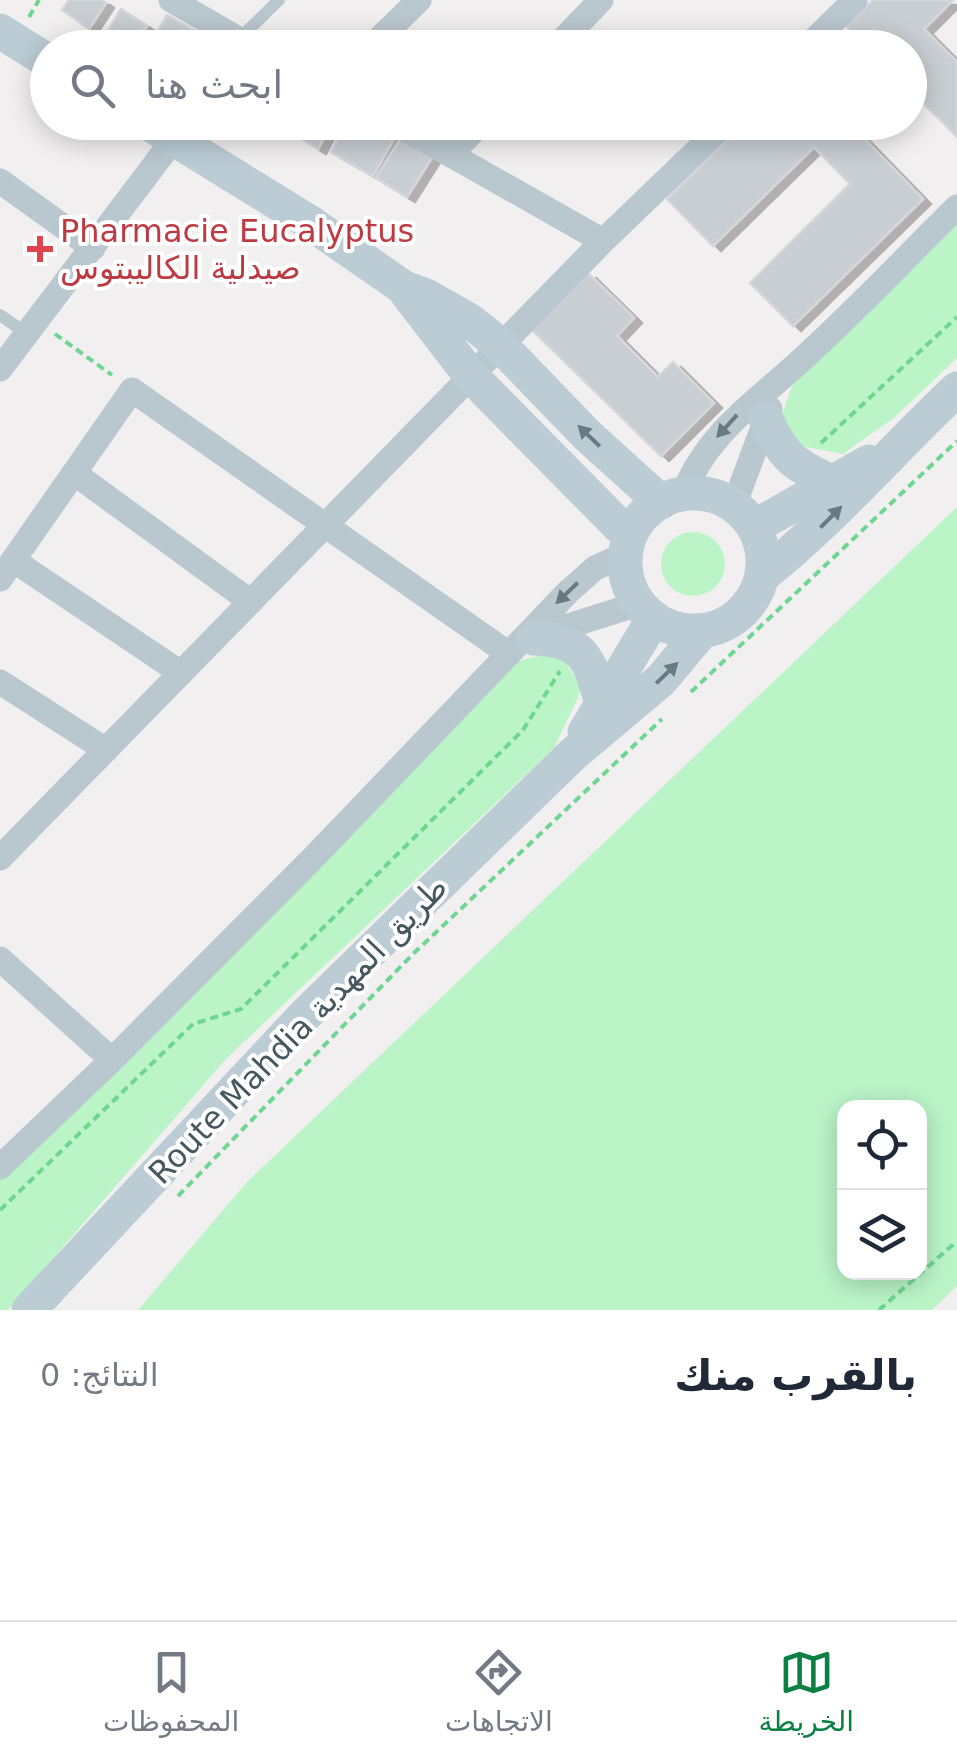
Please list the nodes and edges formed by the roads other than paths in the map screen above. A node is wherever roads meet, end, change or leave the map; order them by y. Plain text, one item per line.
1 (171, 0) edge
2 (279, 0) edge
3 (419, 0) edge
4 (601, 0) edge
5 (855, 0) edge
6 (224, 30) edge
7 (257, 30) edge
8 (388, 30) edge
9 (572, 30) edge
10 (824, 30) edge
11 (0, 31) edge
12 (30, 50) edge
13 (155, 140) edge
14 (175, 140) edge
15 (426, 140) edge
16 (465, 140) edge
17 (708, 140) edge
18 (452, 154) junction
19 (0, 181) edge
20 (957, 207) edge
21 (603, 240) junction
22 (93, 248) junction
23 (404, 288) junction
24 (0, 315) edge
25 (32, 327) junction
26 (500, 345) junction
27 (0, 369) edge
28 (787, 373) junction
29 (470, 375) junction
30 (957, 389) edge
31 (766, 418) junction
32 (892, 450) junction
33 (74, 473) junction
34 (832, 482) junction
35 (672, 497) junction
36 (744, 516) junction
37 (327, 524) junction
38 (627, 546) junction
39 (4, 564) edge
40 (762, 576) junction
41 (251, 602) junction
42 (646, 611) junction
43 (702, 631) junction
44 (521, 645) junction
45 (181, 673) junction
46 (0, 682) edge
47 (602, 703) junction
48 (106, 750) junction
49 (572, 755) junction
50 (0, 858) edge
51 (0, 959) edge
52 (112, 1060) junction
53 (0, 1167) edge
54 (29, 1310) edge

1 - 6 street
2 - 7 lane
3 - 8 street
4 - 9 street
5 - 10 street
11 - 12 street
13 - 22 street
14 - 23 street
15 - 18 street
16 - 18 street
17 - 21 street
18 - 21 street
19 - 22 street
20 - 28 street
21 - 26 street
22 - 25 street
23 - 26 street
23 - 29 street
24 - 25 lane
25 - 27 street
26 - 29 street
35 -> 26 street
28 - 31 street
28 -> 35 street
29 - 37 street
29 - 38 street
30 - 32 street
31 - 34 street
31 - 36 street
32 - 34 street
40 -> 32 street
33 - 37 street
33 - 39 street
33 - 41 street
34 - 36 street
35 - 36 street
35 - 38 street
36 - 40 street
37 - 41 street
37 - 44 street
38 - 42 street
38 -> 44 street
39 - 45 street
40 - 43 street
41 - 45 street
42 - 43 street
42 - 44 street
42 - 47 street, Route Mahdia طريق المهدية
49 -> 43 street, Route Mahdia طريق المهدية
44 - 47 street
44 - 52 street
45 - 48 street
46 - 48 street
47 - 49 street, Route Mahdia طريق المهدية
48 - 50 street
49 - 54 street, Route Mahdia طريق المهدية
51 - 52 street
52 - 53 street

